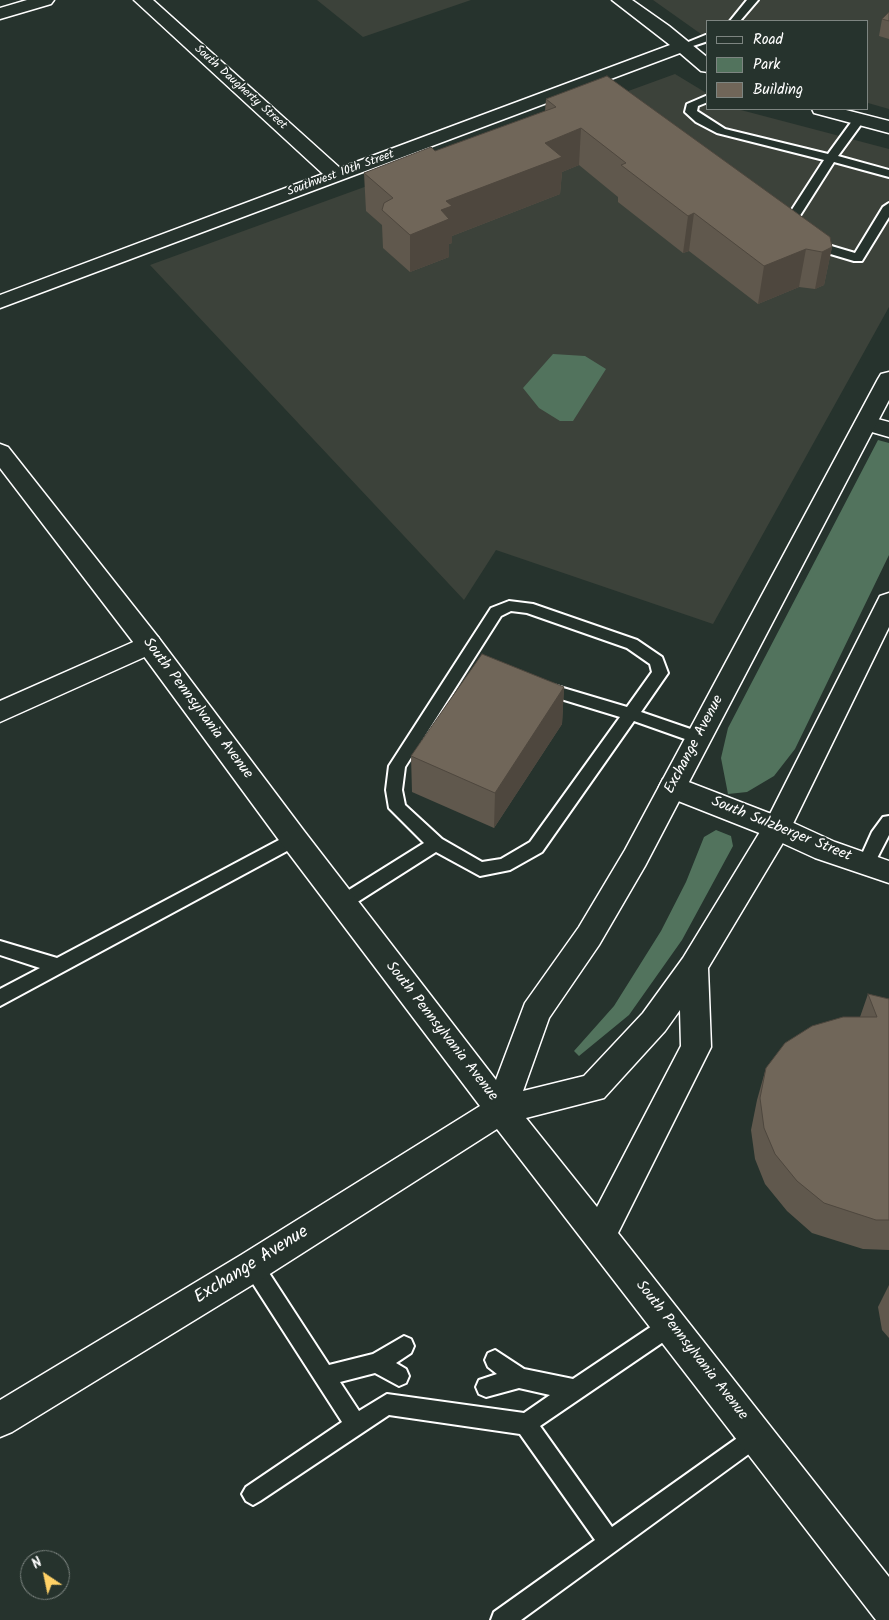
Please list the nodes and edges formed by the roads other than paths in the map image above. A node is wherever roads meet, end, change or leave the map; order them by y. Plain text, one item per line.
1 (45, 0) edge
2 (143, 0) edge
3 (621, 0) edge
4 (753, 0) edge
5 (0, 14) edge
6 (736, 20) edge
7 (706, 38) edge
8 (682, 47) junction
9 (706, 65) edge
10 (706, 99) edge
11 (825, 110) edge
12 (859, 119) junction
13 (889, 126) edge
14 (831, 158) junction
15 (889, 174) edge
16 (337, 176) junction
17 (889, 206) edge
18 (0, 302) edge
19 (889, 379) edge
20 (877, 426) edge
21 (0, 452) edge
22 (889, 602) edge
23 (149, 644) junction
24 (462, 664) junction
25 (481, 669) edge
26 (528, 683) edge
27 (0, 712) edge
28 (630, 714) junction
29 (699, 738) junction
30 (673, 787) junction
31 (889, 822) edge
32 (777, 828) junction
33 (294, 840) junction
34 (436, 844) junction
35 (877, 868) edge
36 (342, 903) junction
37 (0, 948) edge
38 (58, 966) junction
39 (693, 967) junction
40 (0, 998) edge
41 (501, 1110) junction
42 (600, 1235) junction
43 (254, 1266) junction
44 (671, 1324) junction
45 (404, 1346) dead end
46 (495, 1360) dead end
47 (377, 1362) junction
48 (324, 1376) junction
49 (399, 1376) dead end
50 (519, 1378) junction
51 (486, 1387) dead end
52 (575, 1390) junction
53 (0, 1420) edge
54 (526, 1424) junction
55 (356, 1425) junction
56 (757, 1436) junction
57 (253, 1494) dead end
58 (609, 1541) junction
59 (889, 1607) edge
60 (502, 1620) edge

1 - 5 main road
2 - 16 main road, South Daugherty Street
3 - 8 main road
4 - 6 lane
7 - 8 lane
8 - 9 main road
8 - 16 main road, Southwest 10th Street
10 - 14 lane
11 - 12 main road
12 - 13 main road
12 - 14 lane
14 - 15 lane
14 - 17 lane
16 - 18 main road, Southwest 10th Street
19 - 20 main road, Exchange Avenue
20 - 29 main road, Exchange Avenue
21 - 23 main road, South Pennsylvania Avenue
22 - 32 main road, Exchange Avenue
23 - 27 main road
23 - 33 main road, South Pennsylvania Avenue
24 - 25 lane
24 - 28 lane
24 - 34 lane
26 - 28 lane
28 - 29 lane
28 - 34 lane
29 - 30 main road, Exchange Avenue
30 - 32 main road, South Sulzberger Street
30 - 41 main road, Exchange Avenue
31 - 35 lane
32 - 35 main road, South Sulzberger Street
32 - 39 main road, Exchange Avenue
33 - 36 main road, South Pennsylvania Avenue
33 - 38 lane
34 - 36 lane
36 - 41 main road, South Pennsylvania Avenue
37 - 38 lane
38 - 40 lane
39 - 41 main road, Exchange Avenue
39 - 42 main road
41 - 42 main road, South Pennsylvania Avenue
41 - 43 main road, Exchange Avenue
42 - 44 main road, South Pennsylvania Avenue
43 - 48 lane
43 - 53 main road, Exchange Avenue
44 - 52 lane
44 - 56 main road, South Pennsylvania Avenue
45 - 47 lane
46 - 50 lane
47 - 48 lane
47 - 49 lane
48 - 55 lane
50 - 51 lane
50 - 52 lane
52 - 54 lane
54 - 55 lane
54 - 58 lane
55 - 57 lane
56 - 58 lane
56 - 59 main road, South Pennsylvania Avenue
58 - 60 lane

